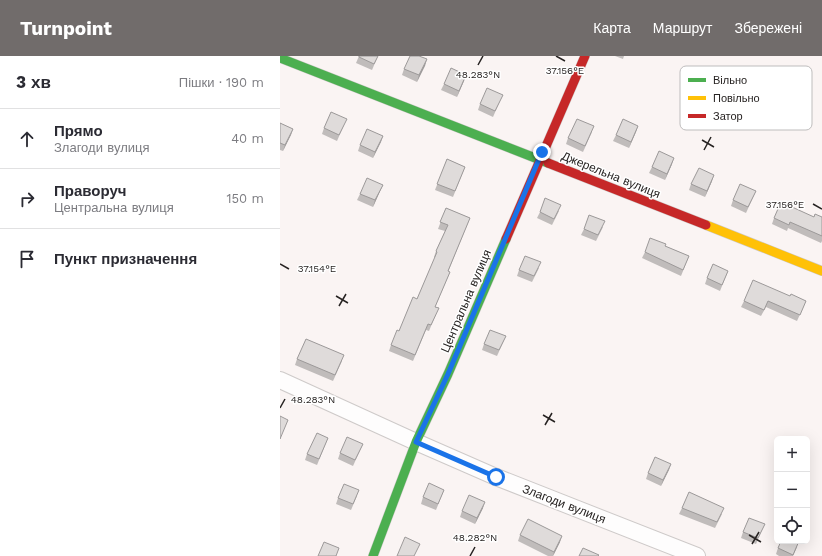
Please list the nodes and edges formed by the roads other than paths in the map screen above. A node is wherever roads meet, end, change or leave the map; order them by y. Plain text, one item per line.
1 (584, 56) edge
2 (280, 58) edge
3 (539, 159) junction
4 (822, 271) edge
5 (280, 380) edge
6 (416, 442) junction
7 (373, 556) edge
8 (697, 556) edge

1 - 3 street, Центральна вулиця
2 - 3 street, Джерельна вулиця
3 - 4 street, Джерельна вулиця
3 - 6 street, Центральна вулиця
5 - 6 street, Злагоди вулиця
6 - 7 street, Центральна вулиця
6 - 8 street, Злагоди вулиця

